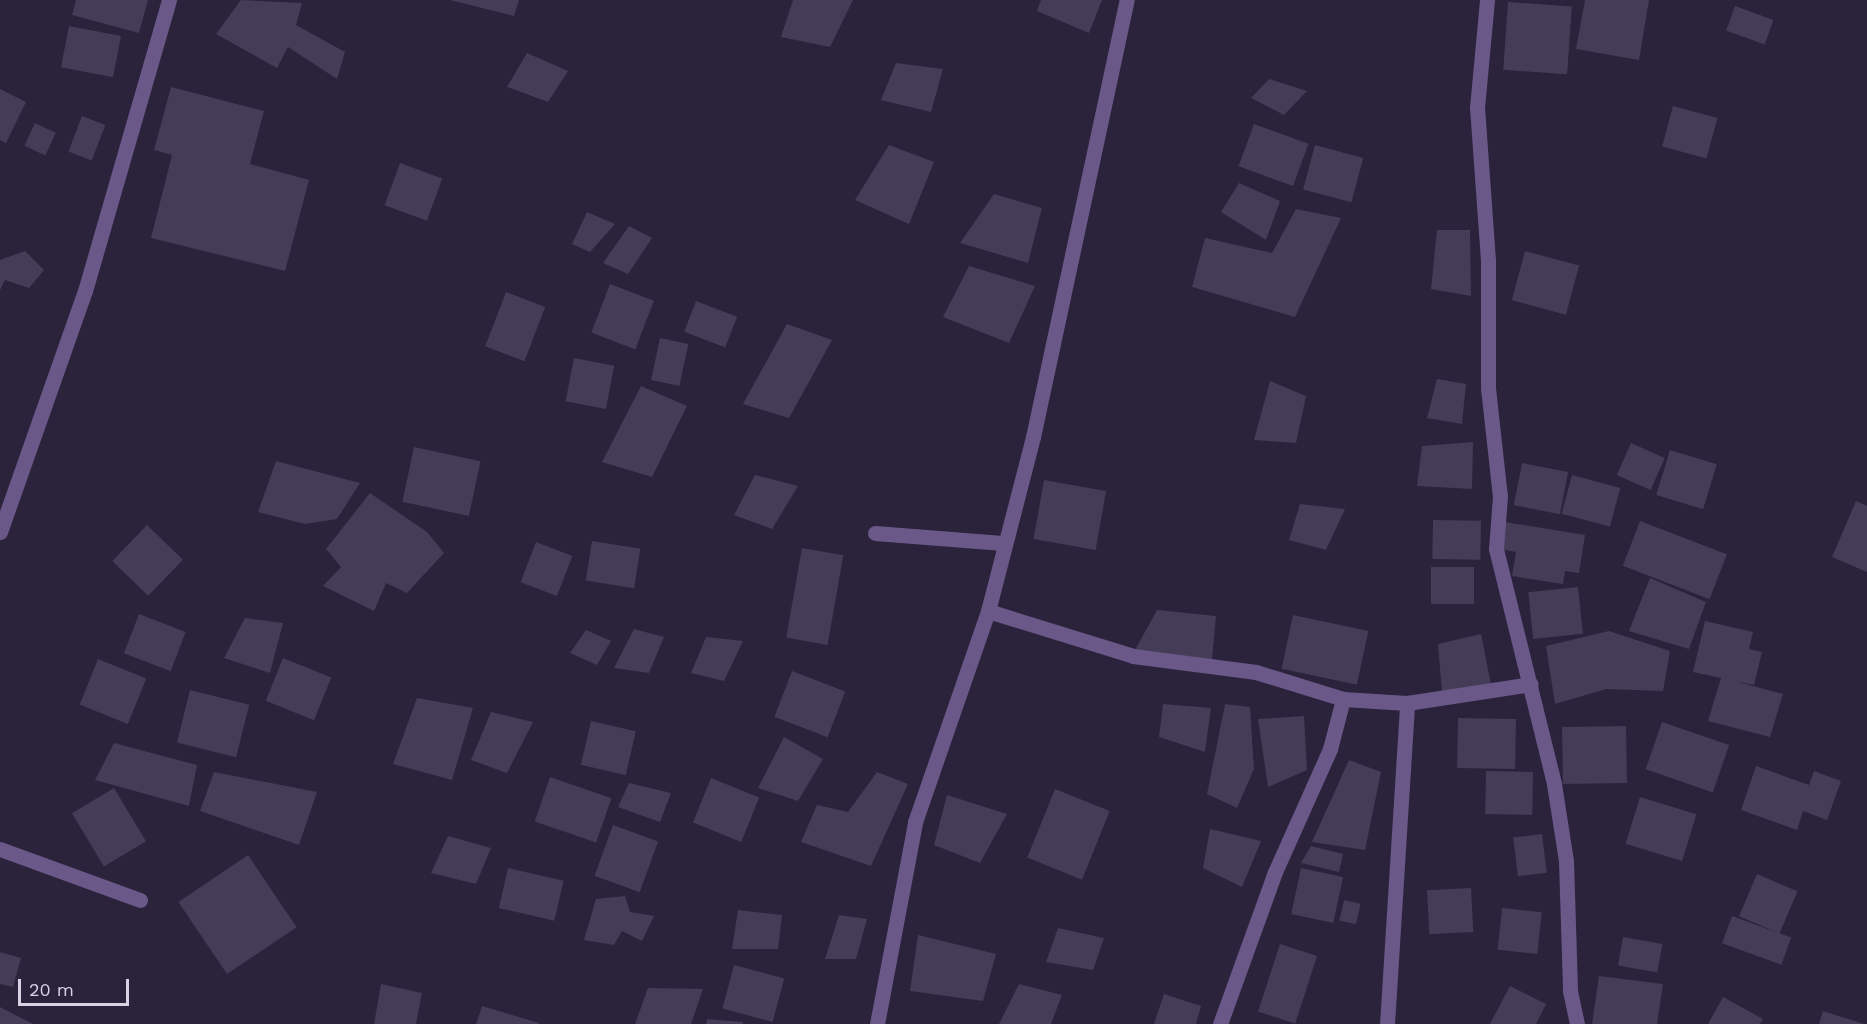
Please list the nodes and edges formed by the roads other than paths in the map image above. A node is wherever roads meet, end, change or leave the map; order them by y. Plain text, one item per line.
1 (169, 0) edge
2 (1127, 0) edge
3 (1487, 0) edge
4 (0, 532) edge
5 (875, 533) dead end
6 (1004, 543) junction
7 (988, 611) junction
8 (1531, 684) junction
9 (1343, 699) junction
10 (1407, 703) junction
11 (0, 849) edge
12 (140, 900) dead end
13 (877, 1024) edge
14 (1220, 1024) edge
15 (1387, 1024) edge
16 (1577, 1024) edge

1 - 4 street
2 - 6 street
3 - 8 street
5 - 6 street
6 - 7 street
7 - 9 street
7 - 13 street
8 - 10 street
8 - 16 street
9 - 10 street
9 - 14 street
10 - 15 street
11 - 12 street

